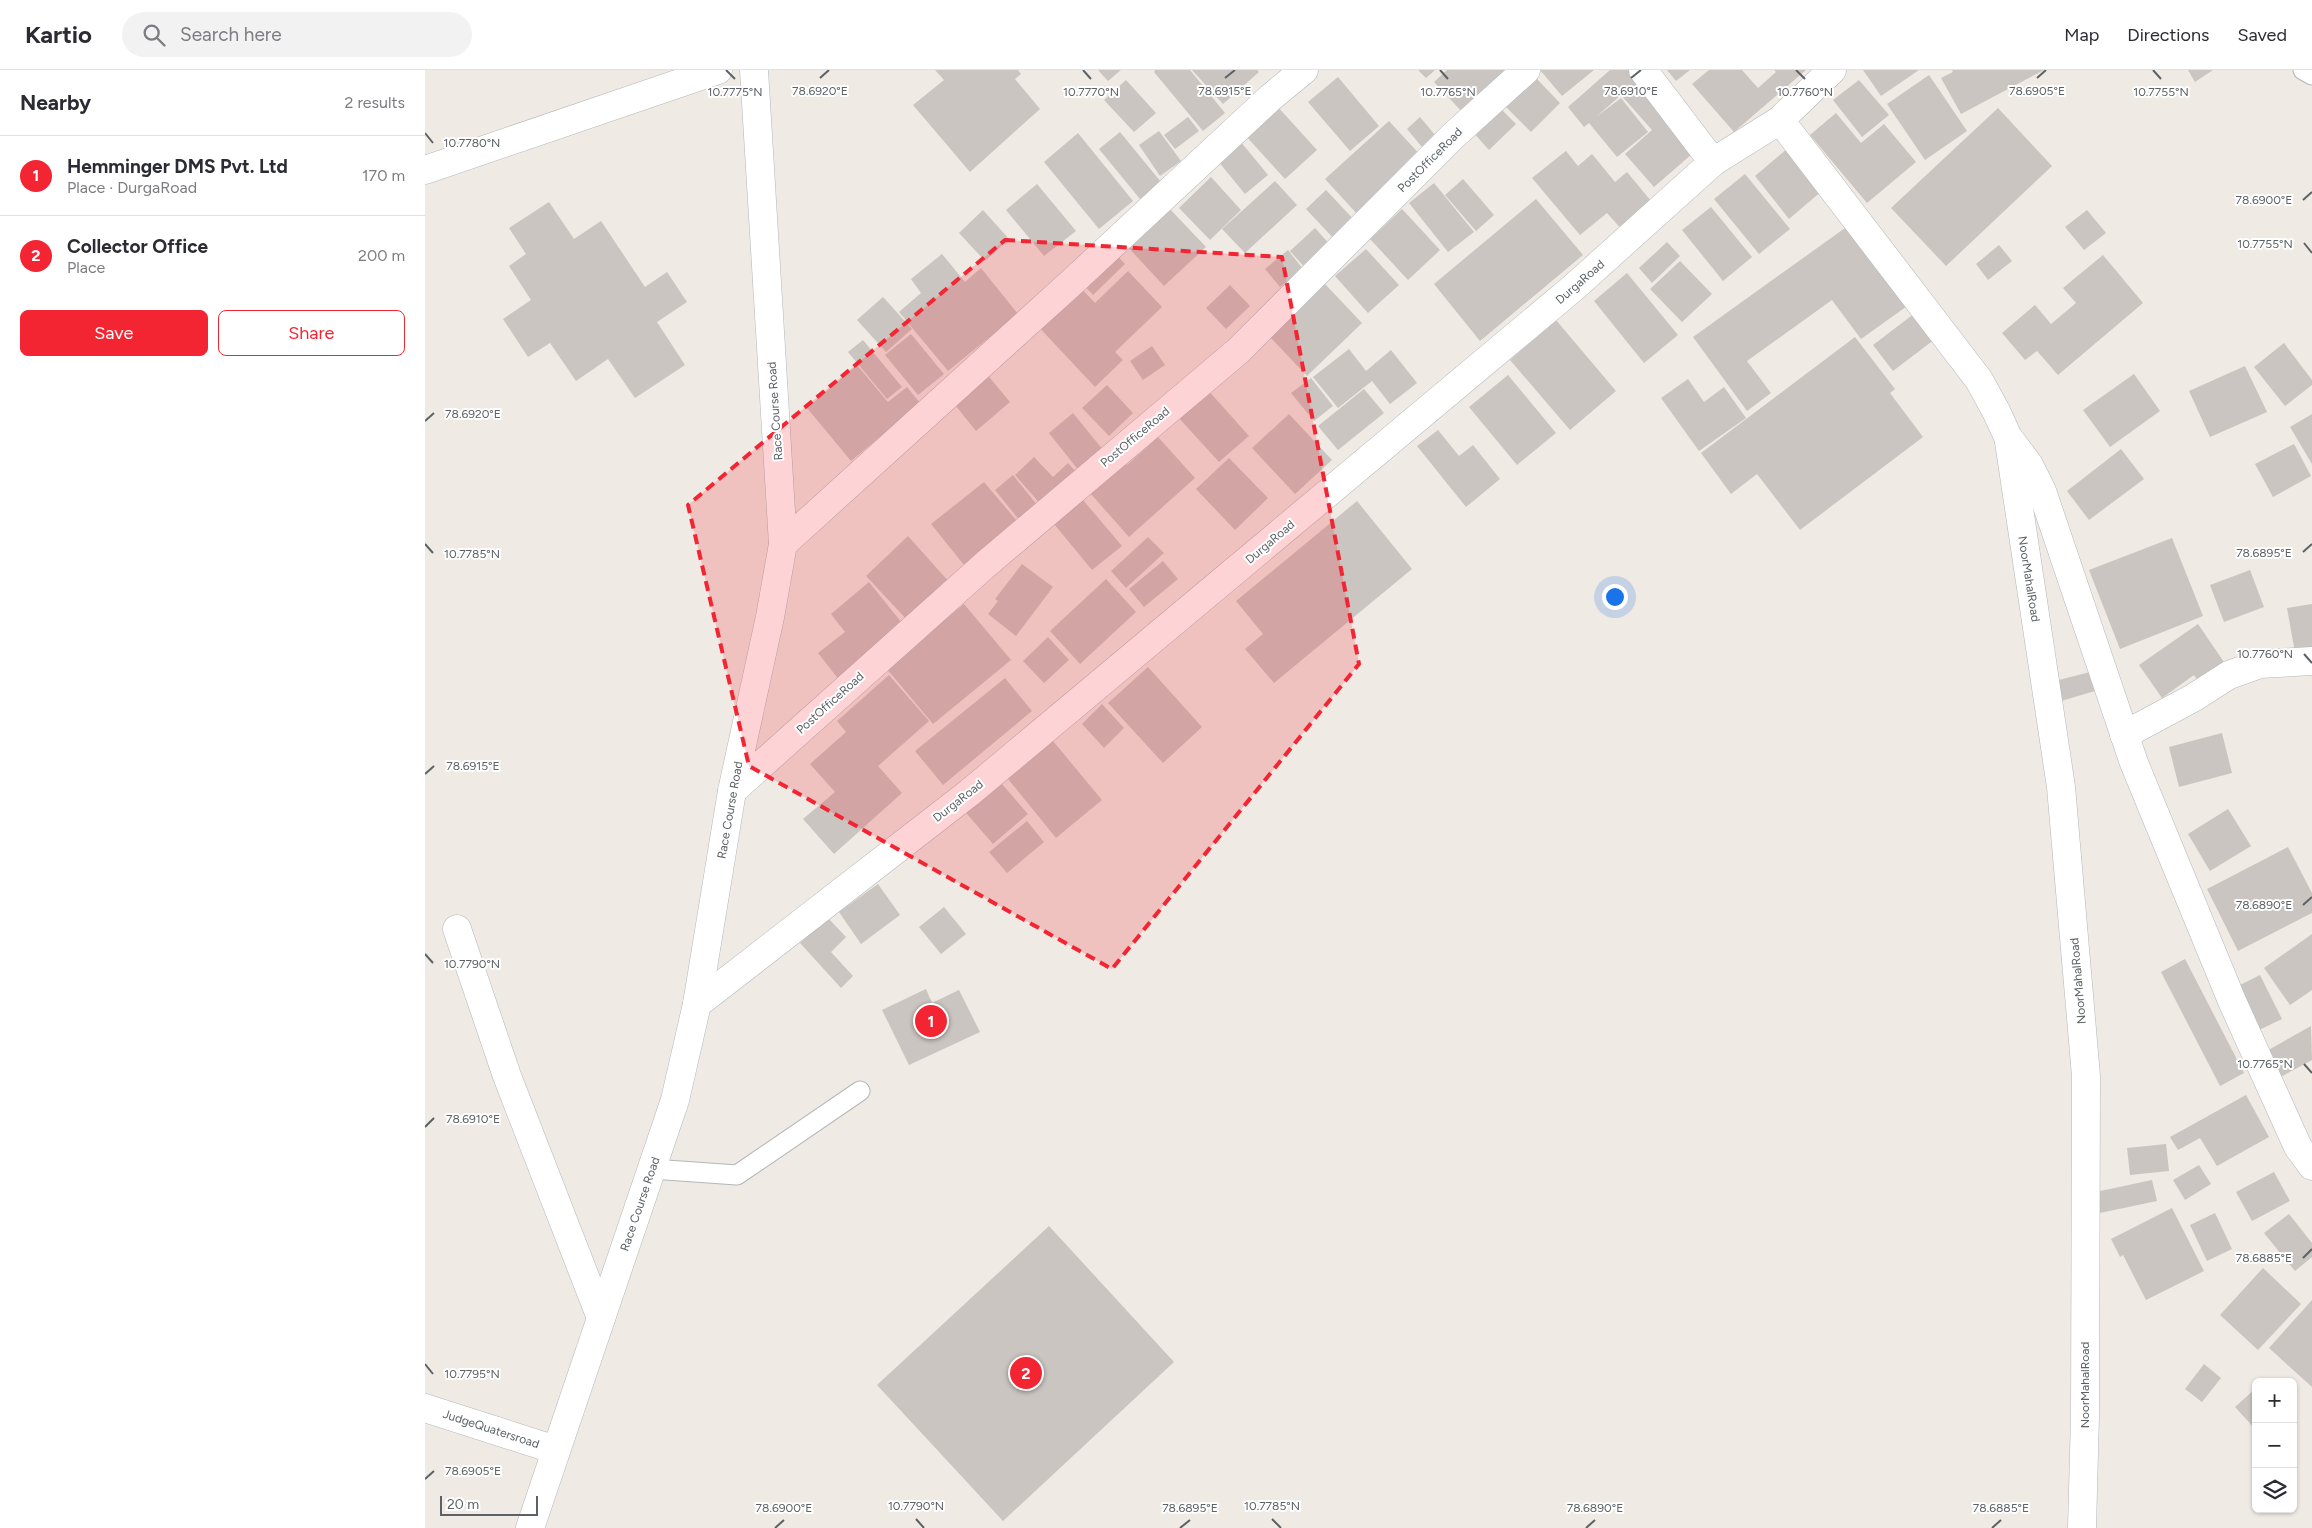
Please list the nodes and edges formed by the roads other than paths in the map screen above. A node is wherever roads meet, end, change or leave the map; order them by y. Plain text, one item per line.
1 (718, 70) edge
2 (754, 70) edge
3 (1304, 70) edge
4 (1526, 70) edge
5 (1643, 70) edge
6 (1832, 70) edge
7 (2303, 70) edge
8 (2312, 75) edge
9 (1780, 120) junction
10 (1713, 162) junction
11 (425, 170) edge
12 (2008, 437) junction
13 (783, 544) junction
14 (2312, 661) edge
15 (2124, 735) junction
16 (732, 791) junction
17 (457, 929) dead end
18 (697, 1004) junction
19 (860, 1092) dead end
20 (2312, 1166) edge
21 (652, 1169) junction
22 (601, 1318) junction
23 (425, 1408) edge
24 (556, 1450) junction
25 (530, 1528) edge
26 (2082, 1528) edge

1 - 11 street
2 - 13 street, Race Course Road
3 - 13 street
4 - 16 street, PostOfficeRoad
5 - 10 street
6 - 9 street, DurgaRoad
7 - 8 lane
9 - 10 street, DurgaRoad
9 - 12 street
10 - 18 street, DurgaRoad
12 - 15 street
12 - 26 street, NoorMahalRoad
13 - 16 street, Race Course Road
14 - 15 street
15 - 20 street
16 - 18 street, Race Course Road
17 - 22 street
18 - 21 street, Race Course Road
19 - 21 lane
21 - 22 street, Race Course Road
22 - 24 street, Race Course Road
23 - 24 street, JudgeQuatersroad
24 - 25 street, Race Course Road

